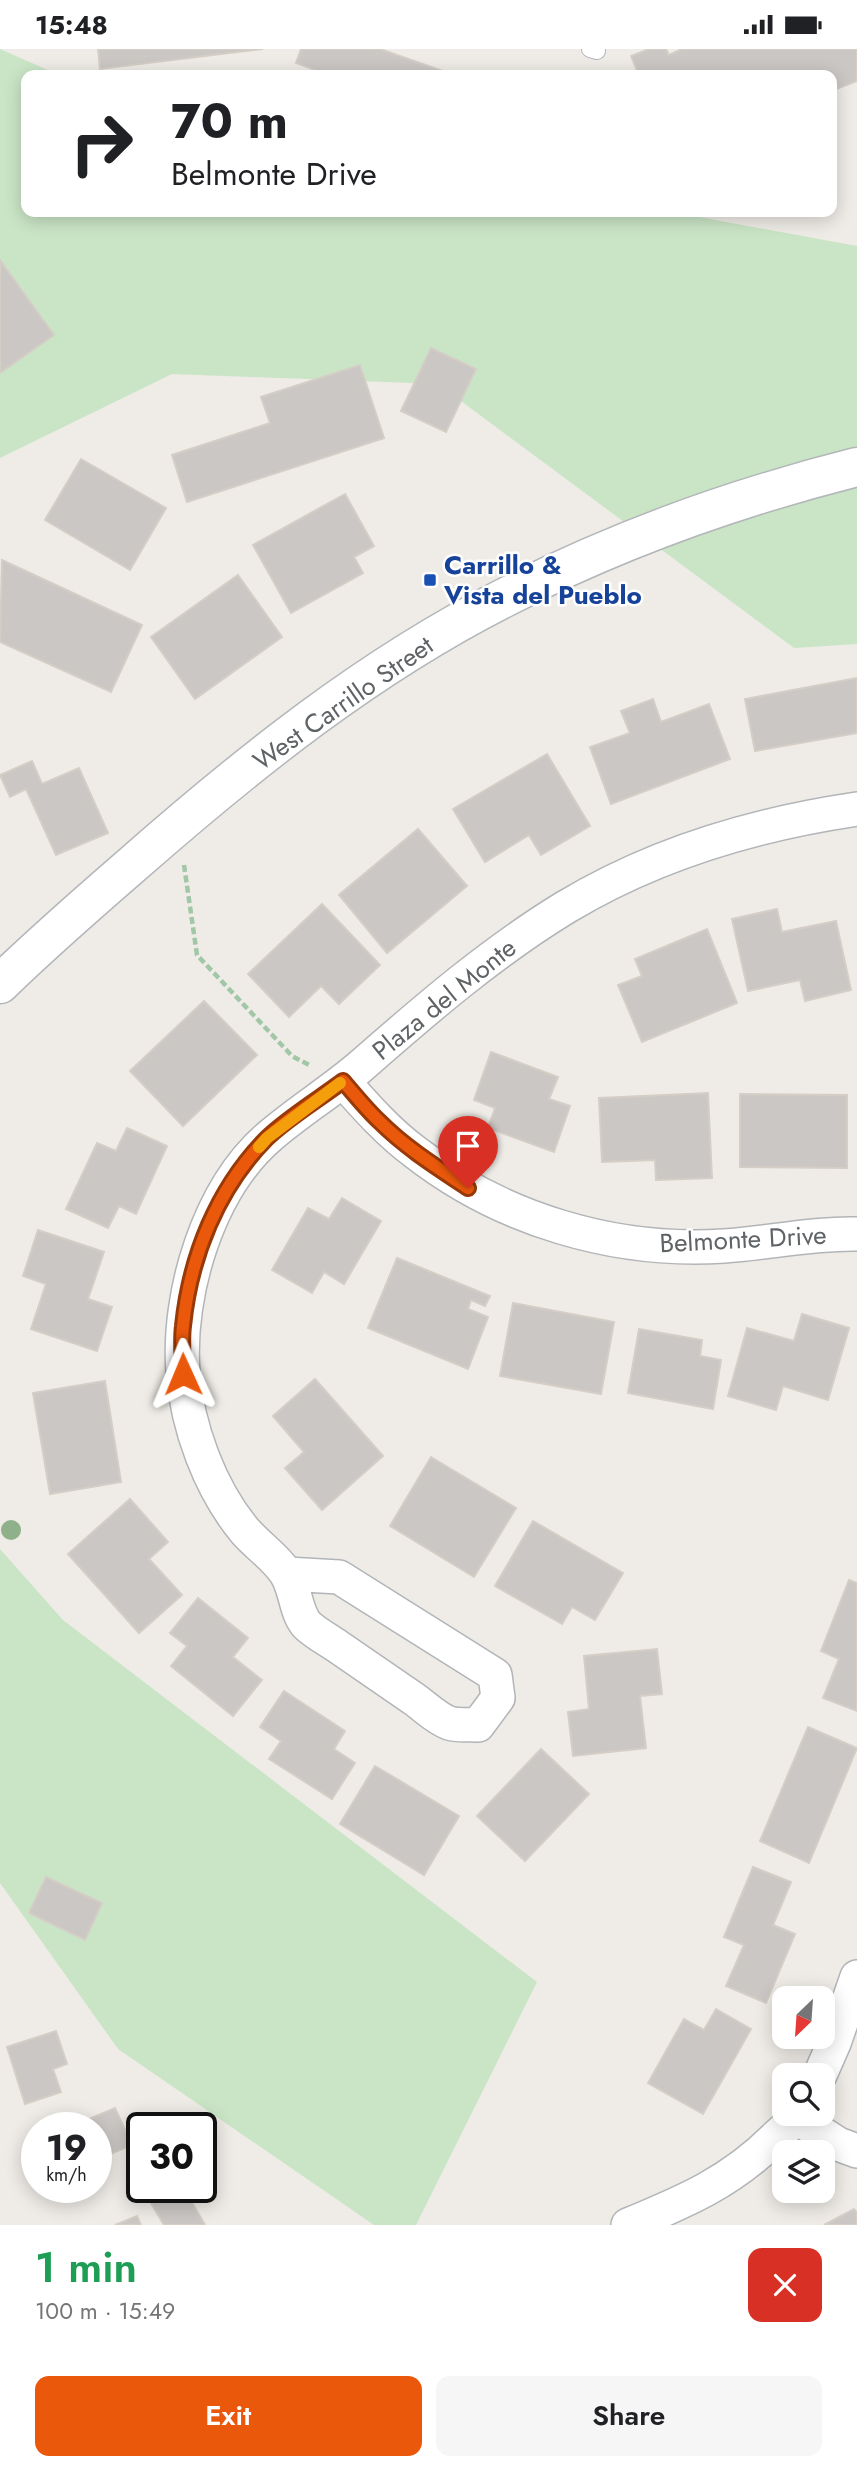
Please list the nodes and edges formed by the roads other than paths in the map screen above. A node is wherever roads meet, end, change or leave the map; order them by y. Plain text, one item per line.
1 (857, 467) edge
2 (857, 809) edge
3 (0, 984) edge
4 (343, 1081) junction
5 (857, 1234) edge
6 (287, 1574) junction
7 (857, 1977) edge
8 (825, 2063) edge
9 (787, 2126) edge
10 (812, 2126) edge
11 (857, 2151) edge
12 (628, 2225) edge

1 - 3 main road, West Carrillo Street
2 - 4 street, Plaza del Monte
4 - 5 street, Belmonte Drive
4 - 6 street, Plaza del Monte
6 - 6 street, Plaza del Monte
7 - 8 street
9 - 12 street
10 - 11 street

